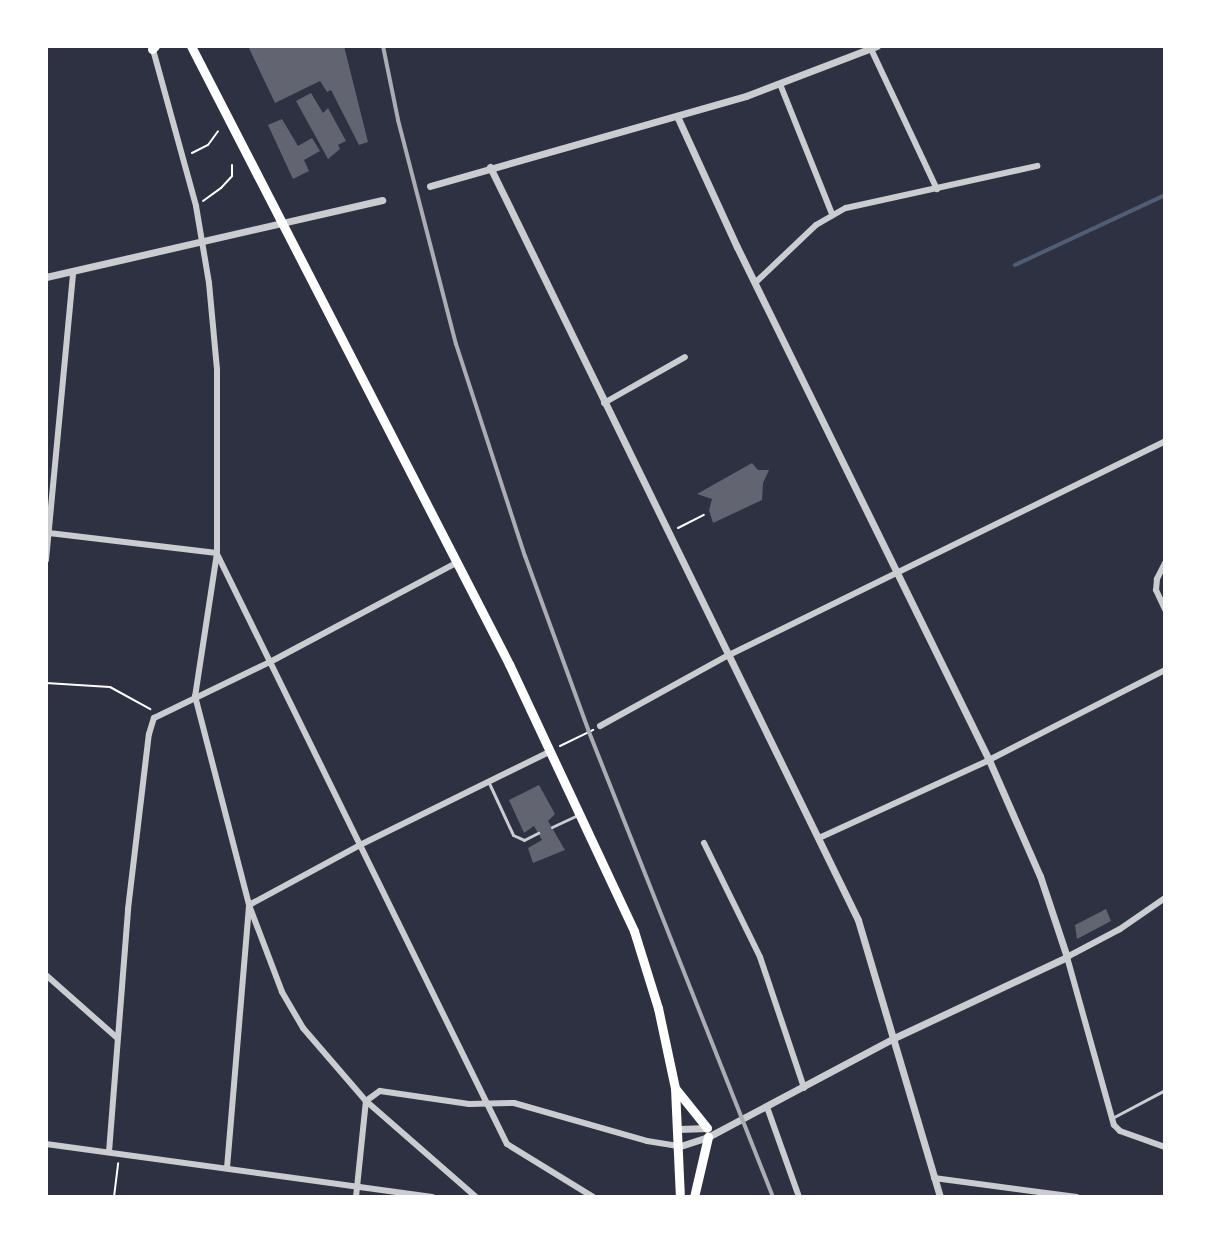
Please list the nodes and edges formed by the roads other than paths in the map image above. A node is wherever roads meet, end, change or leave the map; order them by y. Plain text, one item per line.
1 (153, 47) edge
2 (195, 47) edge
3 (874, 47) edge
4 (780, 84) junction
5 (677, 116) junction
6 (1037, 166) dead end
7 (490, 167) junction
8 (430, 186) dead end
9 (937, 189) junction
10 (382, 200) dead end
11 (832, 214) junction
12 (285, 225) junction
13 (202, 241) junction
14 (73, 272) junction
15 (46, 277) edge
16 (755, 283) junction
17 (685, 357) dead end
18 (604, 403) junction
19 (1165, 441) edge
20 (49, 533) junction
21 (217, 553) junction
22 (46, 560) edge
23 (456, 563) junction
24 (1165, 563) edge
25 (897, 576) junction
26 (1165, 609) edge
27 (727, 656) junction
28 (270, 662) junction
29 (1165, 670) edge
30 (195, 696) junction
31 (600, 726) road end
32 (551, 751) junction
33 (989, 760) junction
34 (489, 783) junction
35 (581, 813) junction
36 (552, 827) dead end
37 (538, 833) dead end
38 (819, 838) junction
39 (704, 843) dead end
40 (360, 845) junction
41 (1165, 898) edge
42 (249, 905) junction
43 (1067, 957) junction
44 (46, 975) edge
45 (116, 1037) junction
46 (894, 1038) junction
47 (675, 1088) junction
48 (804, 1088) junction
49 (1165, 1090) edge
50 (366, 1101) junction
51 (487, 1104) junction
52 (765, 1108) junction
53 (1110, 1118) junction
54 (679, 1129) junction
55 (715, 1130) junction
56 (46, 1144) edge
57 (680, 1146) junction
58 (1165, 1147) edge
59 (109, 1152) junction
60 (227, 1168) junction
61 (934, 1178) junction
62 (357, 1187) junction
63 (1023, 1188) junction
64 (356, 1197) edge
65 (432, 1197) edge
66 (476, 1197) edge
67 (593, 1197) edge
68 (680, 1197) edge
69 (694, 1197) edge
70 (799, 1197) edge
71 (940, 1197) edge
72 (1026, 1197) edge
73 (1077, 1197) edge

1 - 13 street
2 - 12 main road
3 - 4 street
3 - 9 street
4 - 5 street
4 - 11 street
5 - 7 street
5 - 16 street
6 - 9 street
7 - 8 street
7 - 18 street
9 - 11 street
10 - 12 street
11 - 16 street
12 - 13 street
12 - 23 main road
13 - 14 street
13 - 21 street
14 - 15 street
14 - 20 street
16 - 25 street
17 - 18 street
18 - 27 street
19 - 25 street
20 - 21 street
20 - 22 street
21 - 28 street
21 - 30 street
23 - 28 street
23 - 32 main road
24 - 26 street
25 - 27 street
25 - 33 street
27 - 31 street
27 - 38 street
28 - 30 street
28 - 40 street
29 - 33 street
30 - 42 street
30 - 45 street
32 - 34 street
32 - 35 main road
33 - 38 street
33 - 43 street
34 - 37 lane
34 - 40 street
35 - 36 lane
35 - 47 main road
38 - 46 street
39 - 48 street
40 - 42 street
40 - 51 street
41 - 43 street
42 - 50 street
42 - 60 street
43 - 46 street
43 - 53 street
44 - 45 street
45 - 59 street
46 - 48 street
46 - 61 street
47 - 54 main road
47 - 55 main road
48 - 52 street
49 - 53 lane
50 - 51 street
50 - 62 street
50 - 66 street
51 - 57 street
51 - 67 street
52 - 55 street
52 - 70 street
53 - 58 street
54 - 55 street
54 - 57 main road
55 - 57 street
55 - 69 main road
56 - 59 street
57 - 68 main road
59 - 60 street
60 - 62 street
61 - 63 street
61 - 71 street
62 - 64 street
62 - 65 street
63 - 72 street
63 - 73 street

